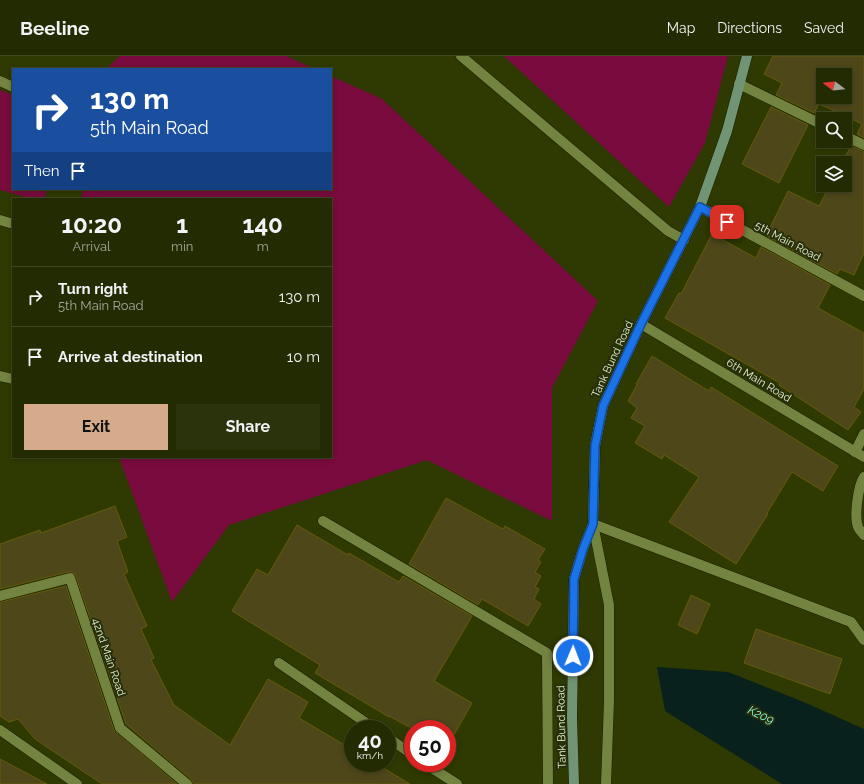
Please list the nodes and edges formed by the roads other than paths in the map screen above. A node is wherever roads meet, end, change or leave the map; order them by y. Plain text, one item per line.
1 (460, 56) edge
2 (747, 56) edge
3 (0, 81) edge
4 (739, 84) junction
5 (12, 86) edge
6 (816, 122) edge
7 (852, 139) edge
8 (864, 145) edge
9 (700, 207) junction
10 (0, 220) edge
11 (10, 223) dead end
12 (684, 240) junction
13 (864, 296) edge
14 (641, 324) junction
15 (0, 376) edge
16 (12, 379) edge
17 (864, 434) edge
18 (860, 454) edge
19 (864, 477) edge
20 (323, 521) dead end
21 (593, 524) junction
22 (864, 535) edge
23 (0, 596) edge
24 (864, 640) edge
25 (279, 663) dead end
26 (362, 720) edge
27 (0, 730) edge
28 (438, 772) edge
29 (77, 784) edge
30 (188, 784) edge
31 (457, 784) edge
32 (548, 784) edge
33 (574, 784) edge
34 (606, 784) edge

1 - 12 street
2 - 4 main road, Tank Bund Road
3 - 5 street
4 - 6 street
4 - 9 main road, Tank Bund Road
7 - 8 street
9 - 12 main road, Tank Bund Road
9 - 13 street, 5th Main Road
10 - 11 street
12 - 14 main road, Tank Bund Road
14 - 18 street, 6th Main Road
14 - 21 main road, Tank Bund Road
15 - 16 street
17 - 18 street
19 - 22 street
20 - 32 street
21 - 24 street
21 - 33 main road, Tank Bund Road
21 - 34 street
23 - 30 street, 42nd Main Road
25 - 26 street
27 - 29 street
28 - 31 street

